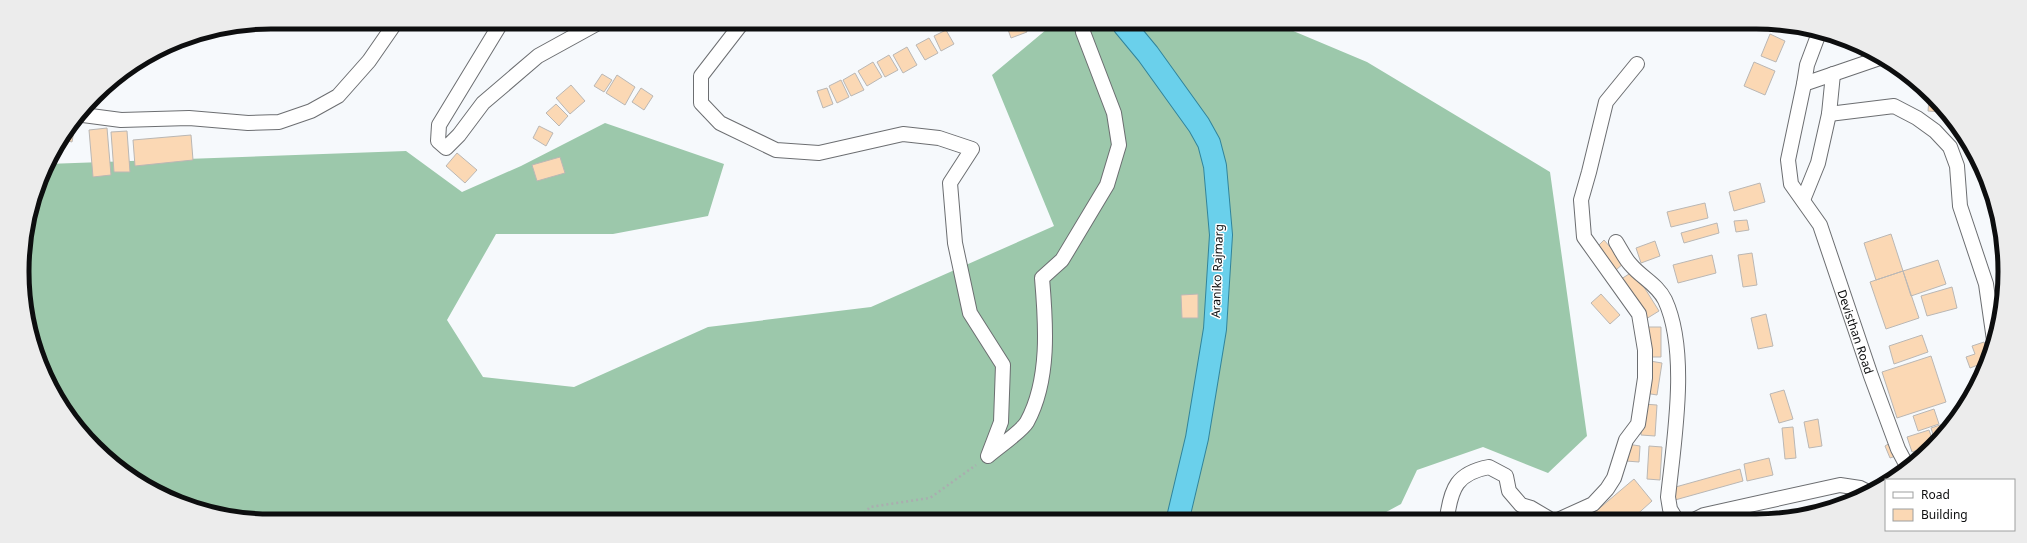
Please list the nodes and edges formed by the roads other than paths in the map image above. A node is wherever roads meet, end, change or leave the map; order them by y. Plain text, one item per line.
1 (391, 29) edge
2 (497, 29) edge
3 (587, 29) edge
4 (738, 29) edge
5 (1083, 29) edge
6 (1127, 29) edge
7 (1818, 37) edge
8 (1875, 60) edge
9 (1637, 64) dead end
10 (1833, 74) junction
11 (1804, 84) junction
12 (1829, 114) junction
13 (86, 115) edge
14 (1803, 200) junction
15 (1616, 242) dead end
16 (1992, 325) edge
17 (1905, 462) edge
18 (1863, 489) edge
19 (1179, 514) edge
20 (1448, 514) edge
21 (1541, 514) edge
22 (1569, 514) edge
23 (1673, 514) edge
24 (1709, 514) edge

1 - 13 street
2 - 3 street
4 - 5 street
6 - 19 highway, Araniko Rajmarg
7 - 11 street, Devisthan Road
8 - 10 street
9 - 22 street
10 - 11 street
10 - 12 street
11 - 14 street, Devisthan Road
12 - 14 street
12 - 16 street
14 - 17 street, Devisthan Road
15 - 23 street
18 - 24 street
20 - 21 street

